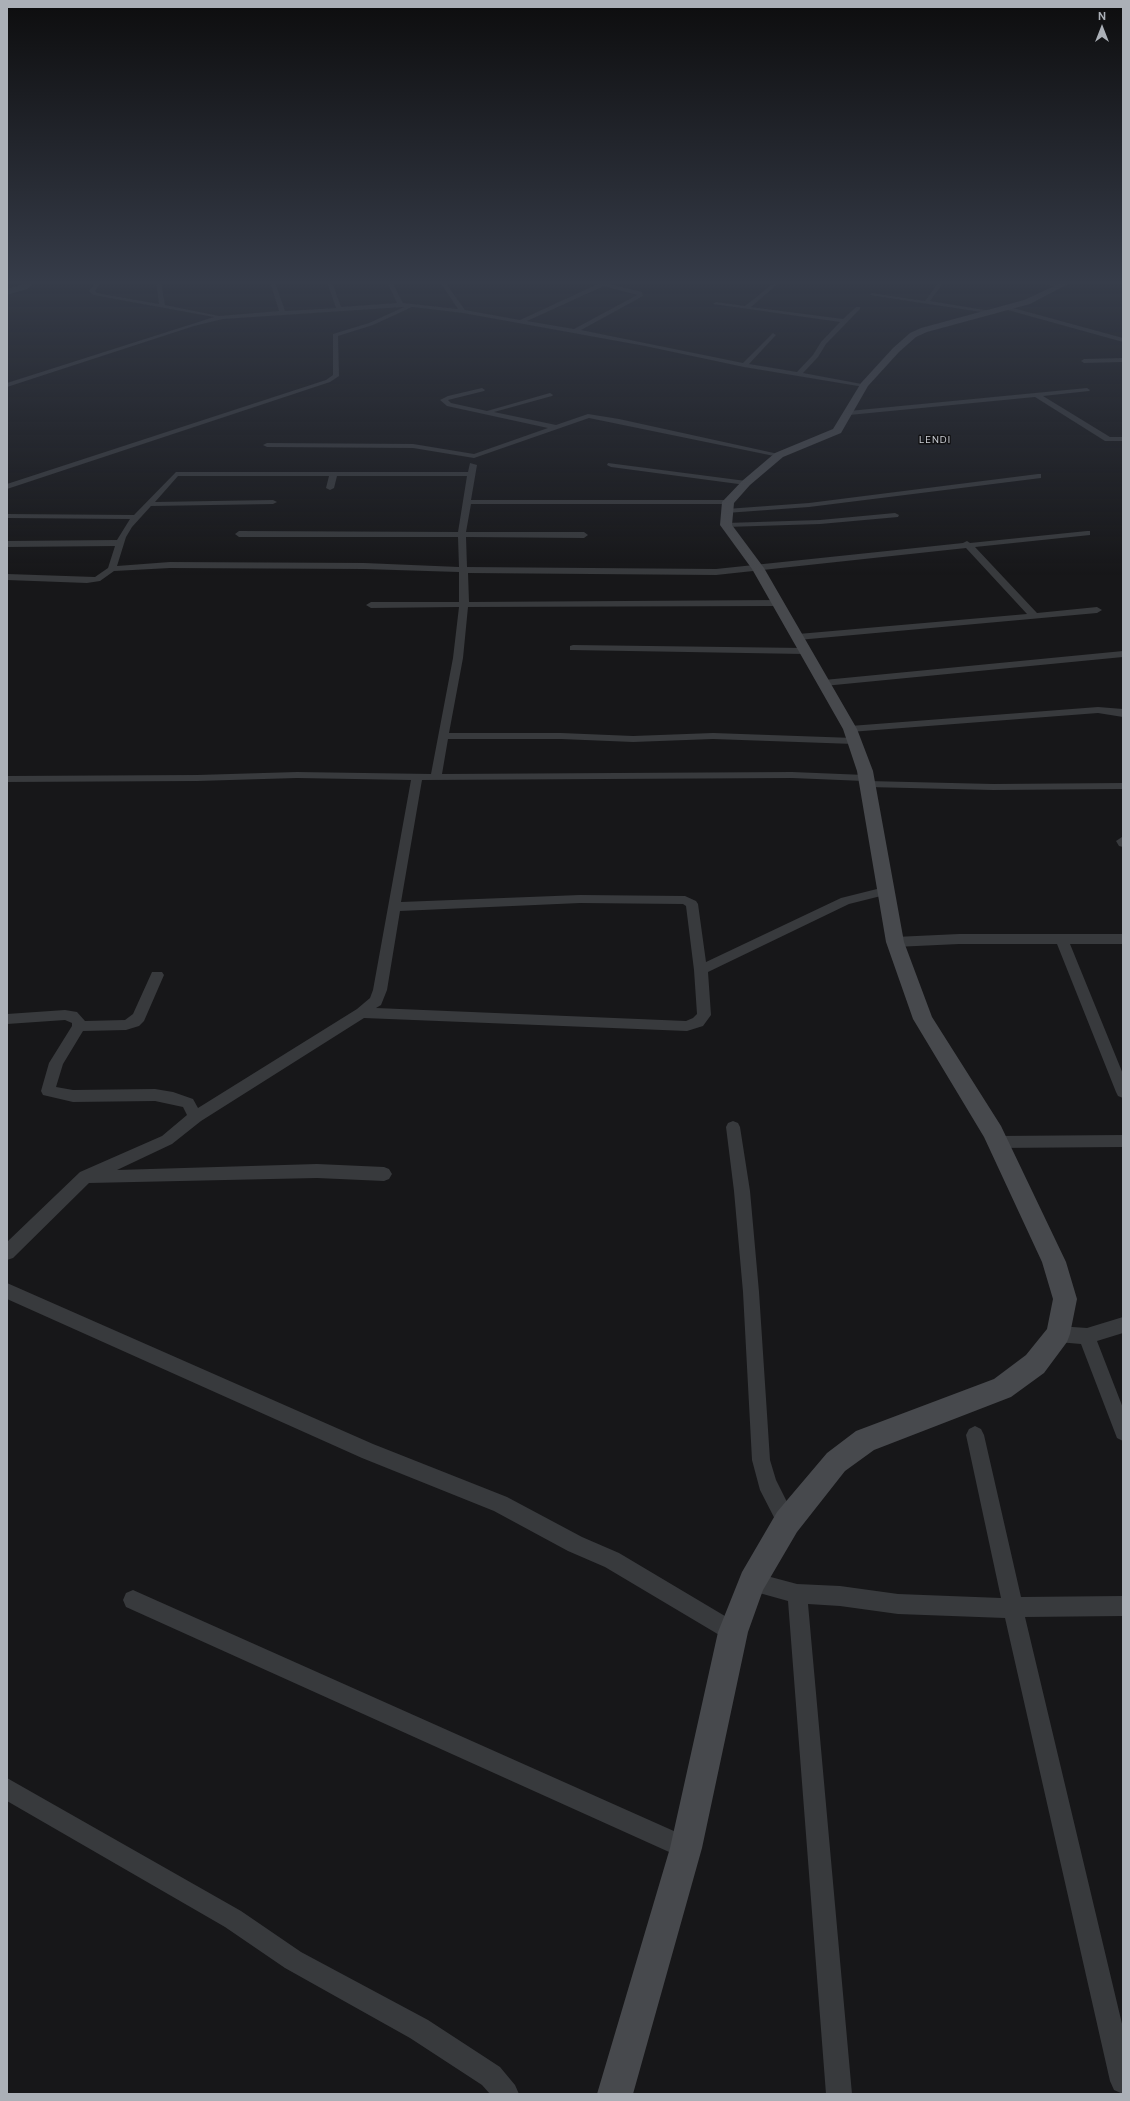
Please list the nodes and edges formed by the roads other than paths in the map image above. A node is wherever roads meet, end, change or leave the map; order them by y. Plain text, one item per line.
1 (22, 380) edge
2 (331, 380) edge
3 (834, 380) edge
4 (869, 380) edge
5 (7, 385) edge
6 (864, 385) junction
7 (482, 390) dead end
8 (1087, 390) dead end
9 (550, 394) dead end
10 (1035, 394) junction
11 (487, 412) junction
12 (849, 413) junction
13 (556, 426) junction
14 (1123, 439) edge
15 (268, 444) dead end
16 (778, 455) junction
17 (474, 456) junction
18 (611, 465) dead end
19 (334, 474) junction
20 (472, 474) junction
21 (1038, 476) dead end
22 (746, 483) junction
23 (7, 487) edge
24 (330, 488) dead end
25 (273, 502) dead end
26 (468, 502) junction
27 (148, 504) junction
28 (727, 513) junction
29 (895, 515) dead end
30 (7, 516) edge
31 (135, 517) junction
32 (1087, 533) dead end
33 (239, 534) dead end
34 (462, 534) junction
35 (584, 535) dead end
36 (120, 543) junction
37 (7, 544) edge
38 (967, 544) junction
39 (758, 568) junction
40 (112, 569) junction
41 (464, 570) junction
42 (7, 577) edge
43 (464, 603) junction
44 (778, 603) junction
45 (371, 605) dead end
46 (1097, 610) dead end
47 (1033, 614) junction
48 (801, 644) junction
49 (573, 648) dead end
50 (1123, 654) edge
51 (824, 683) junction
52 (1123, 714) edge
53 (852, 735) junction
54 (444, 736) junction
55 (417, 777) junction
56 (436, 777) junction
57 (7, 779) edge
58 (866, 781) junction
59 (1123, 786) edge
60 (885, 891) junction
61 (393, 906) junction
62 (1062, 939) junction
63 (1123, 940) edge
64 (895, 942) junction
65 (701, 970) junction
66 (157, 975) dead end
67 (362, 1013) junction
68 (7, 1020) edge
69 (79, 1026) junction
70 (1123, 1092) edge
71 (196, 1117) junction
72 (733, 1127) dead end
73 (1123, 1141) edge
74 (998, 1142) junction
75 (384, 1174) dead end
76 (85, 1177) junction
77 (7, 1253) edge
78 (7, 1291) edge
79 (1123, 1325) edge
80 (1058, 1334) junction
81 (1087, 1336) junction
82 (1123, 1432) edge
83 (975, 1435) dead end
84 (787, 1522) junction
85 (752, 1582) junction
86 (797, 1594) junction
87 (133, 1600) dead end
88 (1123, 1606) edge
89 (1013, 1608) junction
90 (733, 1632) junction
91 (7, 1789) edge
92 (686, 1848) junction
93 (1123, 2081) edge
94 (506, 2094) edge
95 (615, 2094) edge
96 (839, 2094) edge

1 - 5 street
2 - 23 street
3 - 6 street
4 - 6 main road
6 - 12 main road
7 - 11 street
8 - 10 street
9 - 11 street
10 - 12 street
10 - 14 street
11 - 13 street
12 - 16 main road
13 - 16 street
13 - 17 street
15 - 17 street
16 - 22 main road
17 - 20 street
18 - 22 street
19 - 20 street
19 - 24 street
19 - 27 street
20 - 26 street
21 - 28 street
22 - 28 main road
25 - 27 street
26 - 28 street
26 - 34 street
27 - 31 street
28 - 29 street
28 - 39 main road
30 - 31 street
31 - 36 street
32 - 38 street
33 - 34 street
34 - 35 street
34 - 41 street
36 - 37 street
36 - 40 street
38 - 39 street
38 - 47 street
39 - 41 street
39 - 44 main road
40 - 41 street
40 - 42 street
41 - 43 street
43 - 44 street
43 - 45 street
43 - 54 street
44 - 48 main road
46 - 47 street
47 - 48 street
48 - 49 street
48 - 51 main road
50 - 51 street
51 - 53 main road
52 - 53 street
53 - 54 street
53 - 58 main road
54 - 56 street
55 - 56 street
55 - 57 street
55 - 61 street
56 - 58 street
58 - 59 street
58 - 60 main road
60 - 64 main road
60 - 65 street
61 - 65 street
61 - 67 street
62 - 63 street
62 - 64 street
62 - 70 street
64 - 74 main road
65 - 67 street
66 - 69 street
67 - 71 street
68 - 69 street
69 - 71 street
71 - 76 street
72 - 84 street
73 - 74 street
74 - 80 main road
75 - 76 street
76 - 77 street
78 - 90 street
79 - 81 street
80 - 81 street
80 - 84 main road
81 - 82 street
83 - 89 street
84 - 85 main road
85 - 86 street
85 - 90 main road
86 - 89 street
86 - 96 street
87 - 92 street
88 - 89 street
89 - 93 street
90 - 92 main road
91 - 94 street
92 - 95 main road

